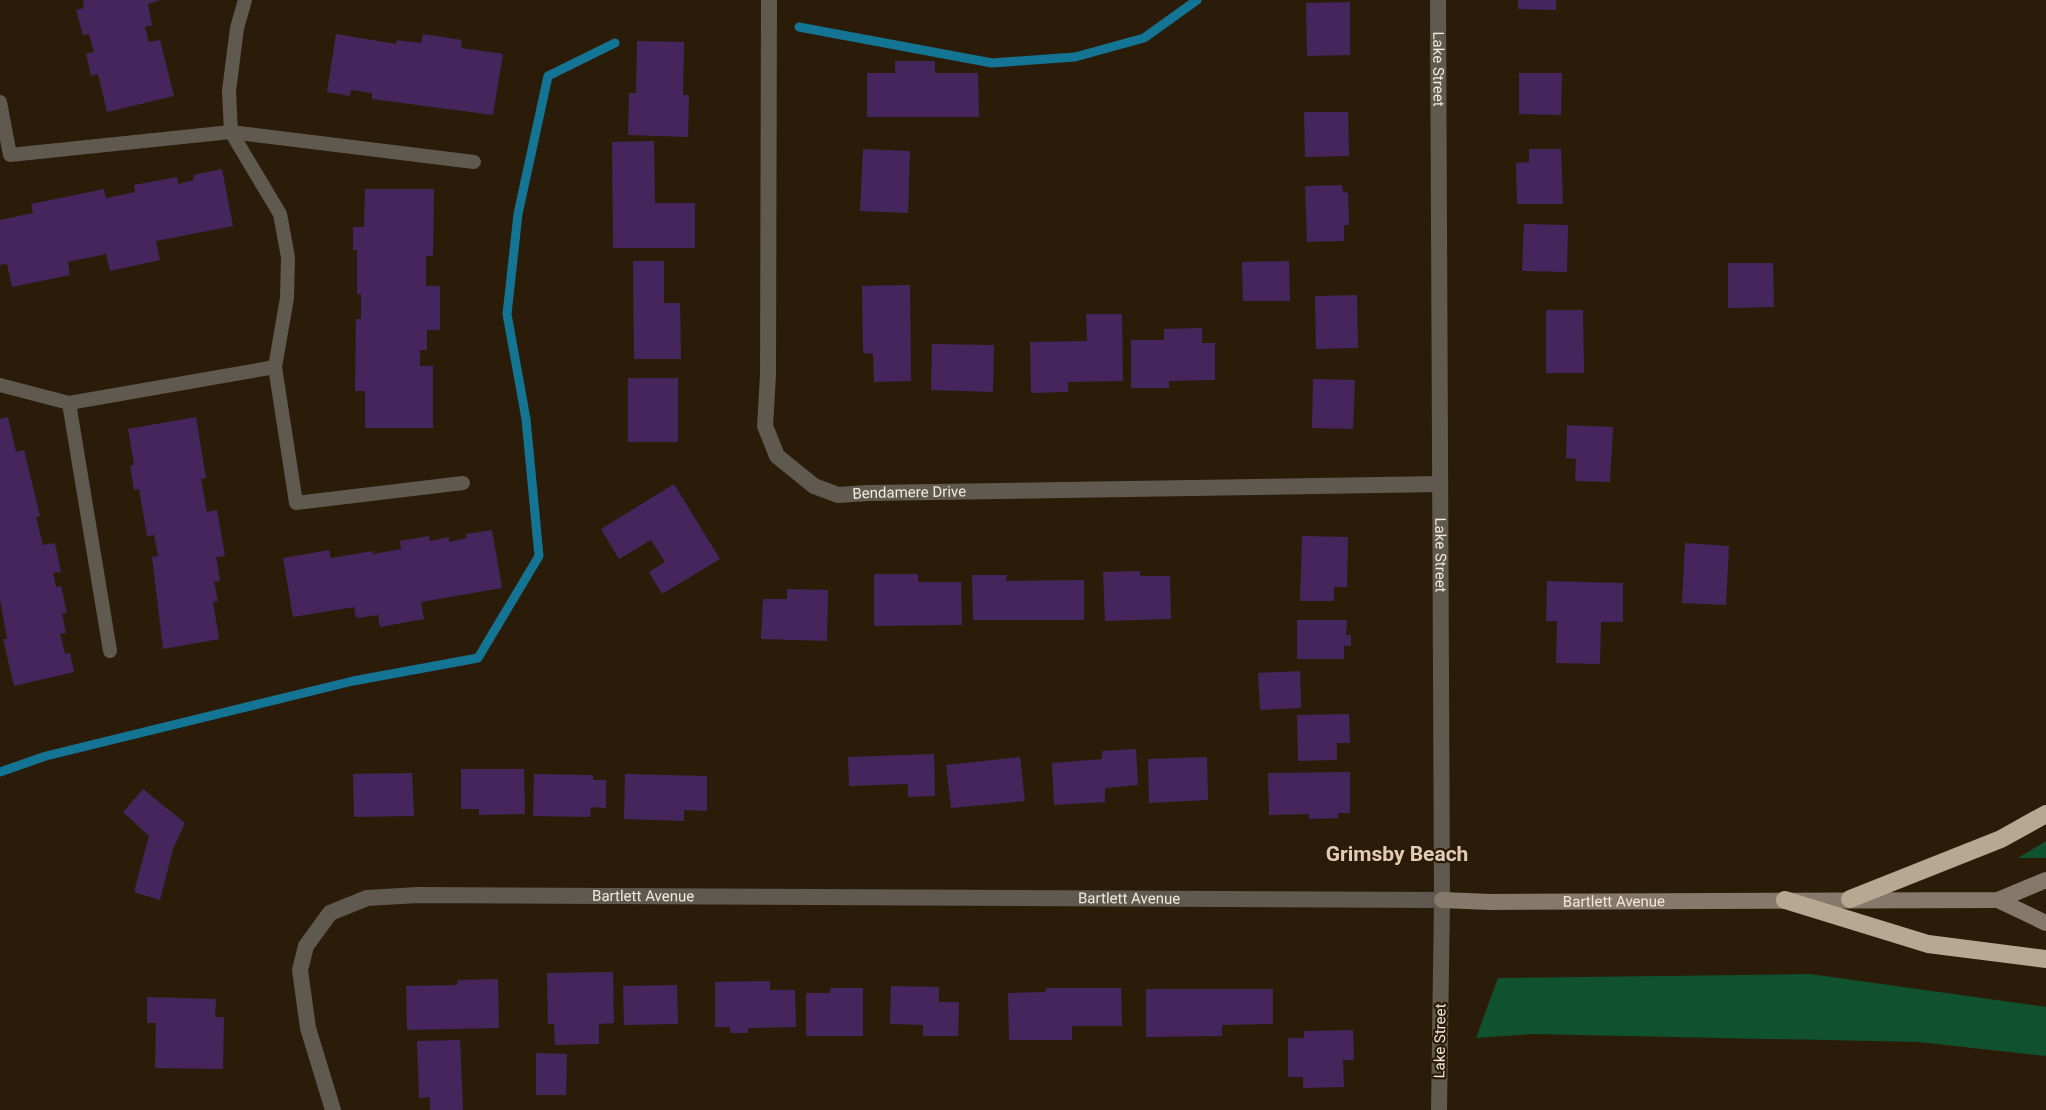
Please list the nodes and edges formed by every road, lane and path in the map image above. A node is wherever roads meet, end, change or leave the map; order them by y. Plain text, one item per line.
1 (245, 0) edge
2 (769, 0) edge
3 (1438, 0) edge
4 (0, 102) edge
5 (231, 132) junction
6 (474, 162) dead end
7 (274, 368) junction
8 (0, 385) edge
9 (69, 403) junction
10 (463, 483) dead end
11 (1440, 484) junction
12 (110, 651) dead end
13 (2046, 814) edge
14 (2046, 880) edge
15 (1850, 899) junction
16 (1442, 900) junction
17 (1785, 900) junction
18 (1998, 900) junction
19 (2046, 923) edge
20 (2046, 959) edge
21 (333, 1110) edge
22 (1439, 1110) edge

1 - 5 lane
2 - 11 street, Bendamere Drive
3 - 11 street, Lake Street
4 - 5 lane
5 - 6 lane
5 - 7 lane
7 - 9 lane
7 - 10 lane
8 - 9 lane
9 - 12 lane
11 - 16 street, Lake Street
13 - 15 highway
14 - 18 main road, Bartlett Avenue
15 - 17 main road, Bartlett Avenue
15 - 18 main road, Bartlett Avenue
16 - 17 main road, Bartlett Avenue
16 - 21 street, Bartlett Avenue
16 - 22 street, Lake Street
17 - 20 highway
18 - 19 main road, Bartlett Avenue

